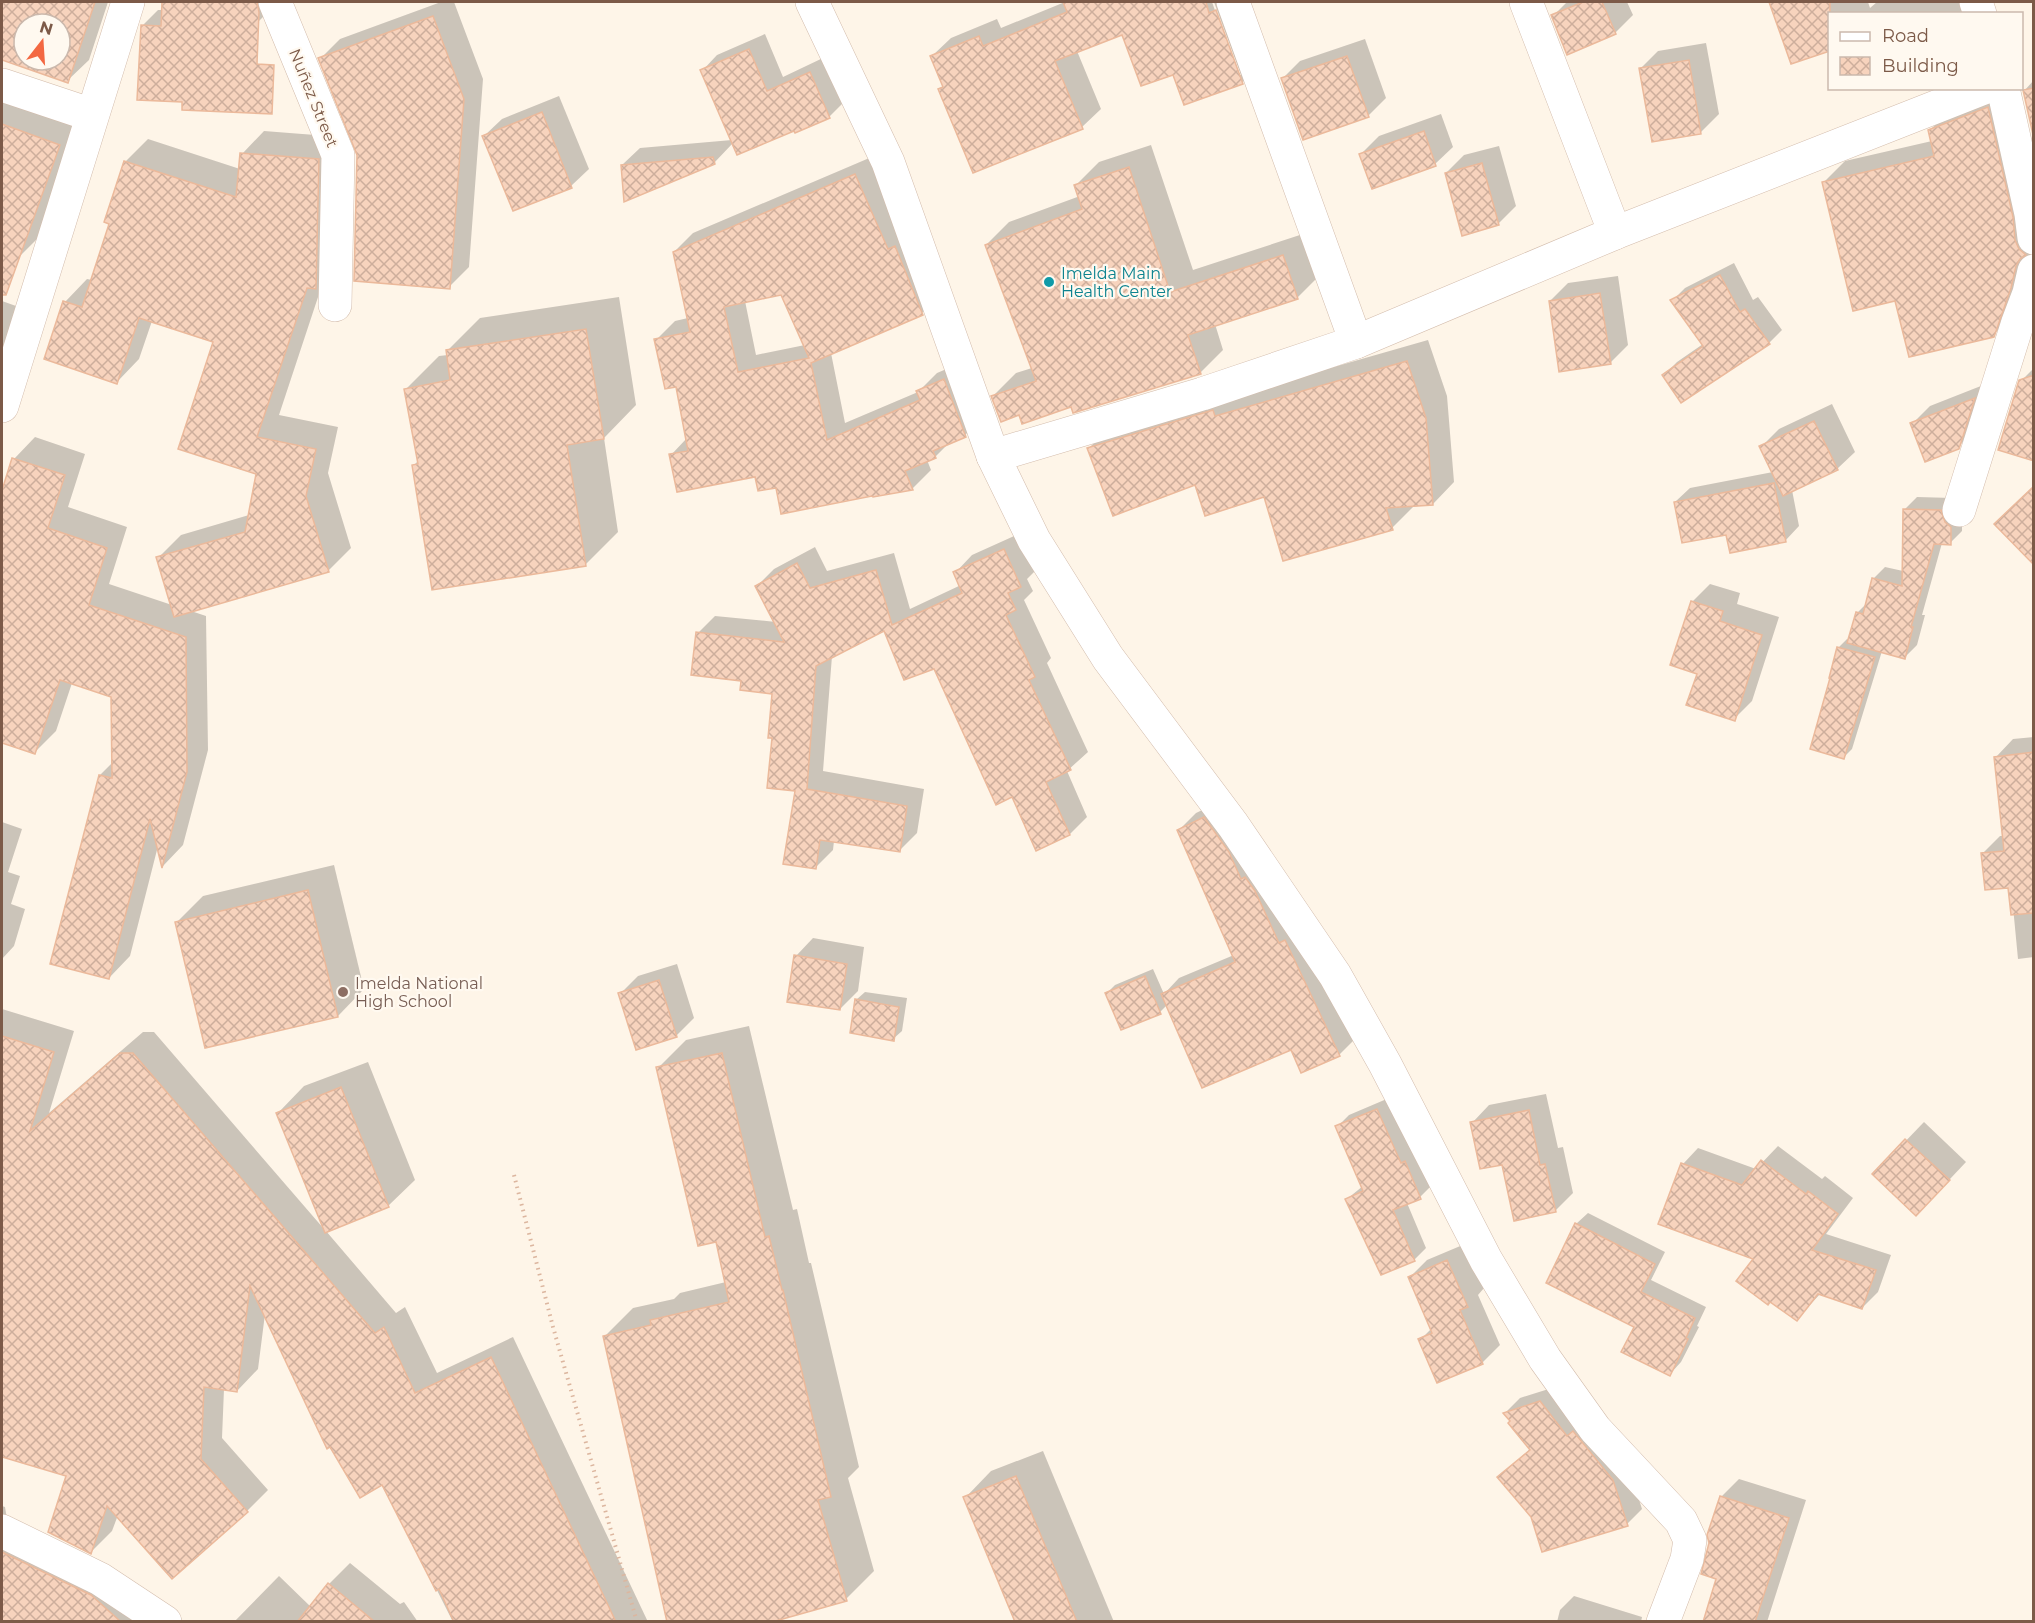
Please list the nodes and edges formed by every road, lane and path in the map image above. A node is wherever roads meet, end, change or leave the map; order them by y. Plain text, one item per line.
1 (128, 2) edge
2 (275, 2) edge
3 (812, 2) edge
4 (1233, 2) edge
5 (1526, 2) edge
6 (2, 85) edge
7 (1979, 90) edge
8 (2003, 90) edge
9 (92, 115) junction
10 (1616, 233) junction
11 (2034, 238) edge
12 (2034, 271) edge
13 (335, 305) dead end
14 (1356, 342) junction
15 (2, 406) edge
16 (993, 456) junction
17 (1959, 510) dead end
18 (514, 1175) dead end
19 (2, 1531) edge
20 (165, 1622) edge
21 (637, 1622) edge
22 (1663, 1622) edge

1 - 9 street
2 - 13 street, Nuñez Street
3 - 16 street
4 - 14 street
5 - 10 street
6 - 9 street
7 - 10 street
8 - 11 street
9 - 15 street
10 - 14 street
12 - 17 street
14 - 16 street
16 - 22 street
18 - 21 path
19 - 20 street

